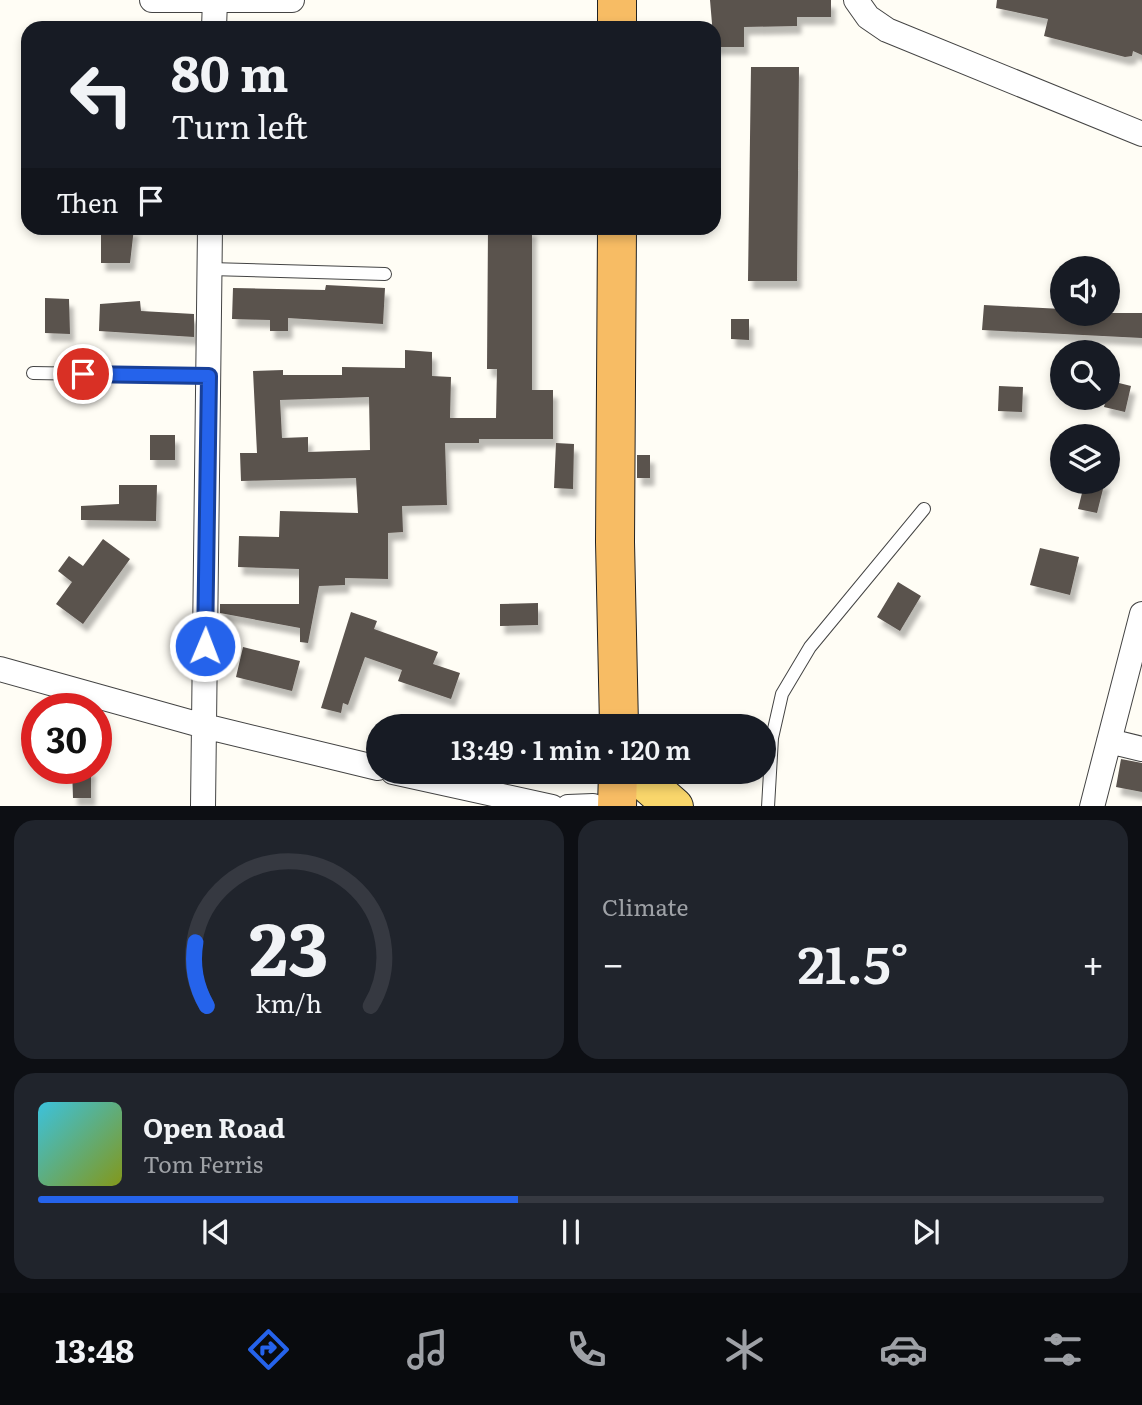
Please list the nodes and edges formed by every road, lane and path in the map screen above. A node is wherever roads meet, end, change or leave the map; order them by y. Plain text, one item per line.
1 (152, 0) edge
2 (215, 0) edge
3 (292, 0) edge
4 (617, 0) edge
5 (856, 0) edge
6 (214, 21) edge
7 (617, 21) edge
8 (1142, 134) edge
9 (210, 235) edge
10 (617, 235) edge
11 (210, 269) junction
12 (385, 274) dead end
13 (33, 373) dead end
14 (209, 376) junction
15 (924, 509) dead end
16 (615, 542) junction
17 (1142, 614) edge
18 (0, 669) edge
19 (594, 714) edge
20 (619, 714) edge
21 (204, 726) junction
22 (1109, 741) junction
23 (1142, 749) edge
24 (366, 765) edge
25 (448, 784) edge
26 (593, 784) edge
27 (618, 784) edge
28 (648, 784) edge
29 (203, 806) edge
30 (547, 806) edge
31 (593, 806) edge
32 (617, 806) edge
33 (673, 806) edge
34 (768, 806) edge
35 (1092, 806) edge

1 - 2 street
2 - 3 street
2 - 6 street
4 - 7 highway
5 - 8 street
9 - 11 street
10 - 16 highway
11 - 12 lane
11 - 14 street
13 - 14 lane
14 - 21 street
15 - 34 lane
16 - 19 highway
16 - 20 highway
17 - 22 street
18 - 21 street
21 - 24 street
21 - 29 street
22 - 23 street
22 - 35 street
25 - 30 street
26 - 31 highway
27 - 32 highway
28 - 33 main road

